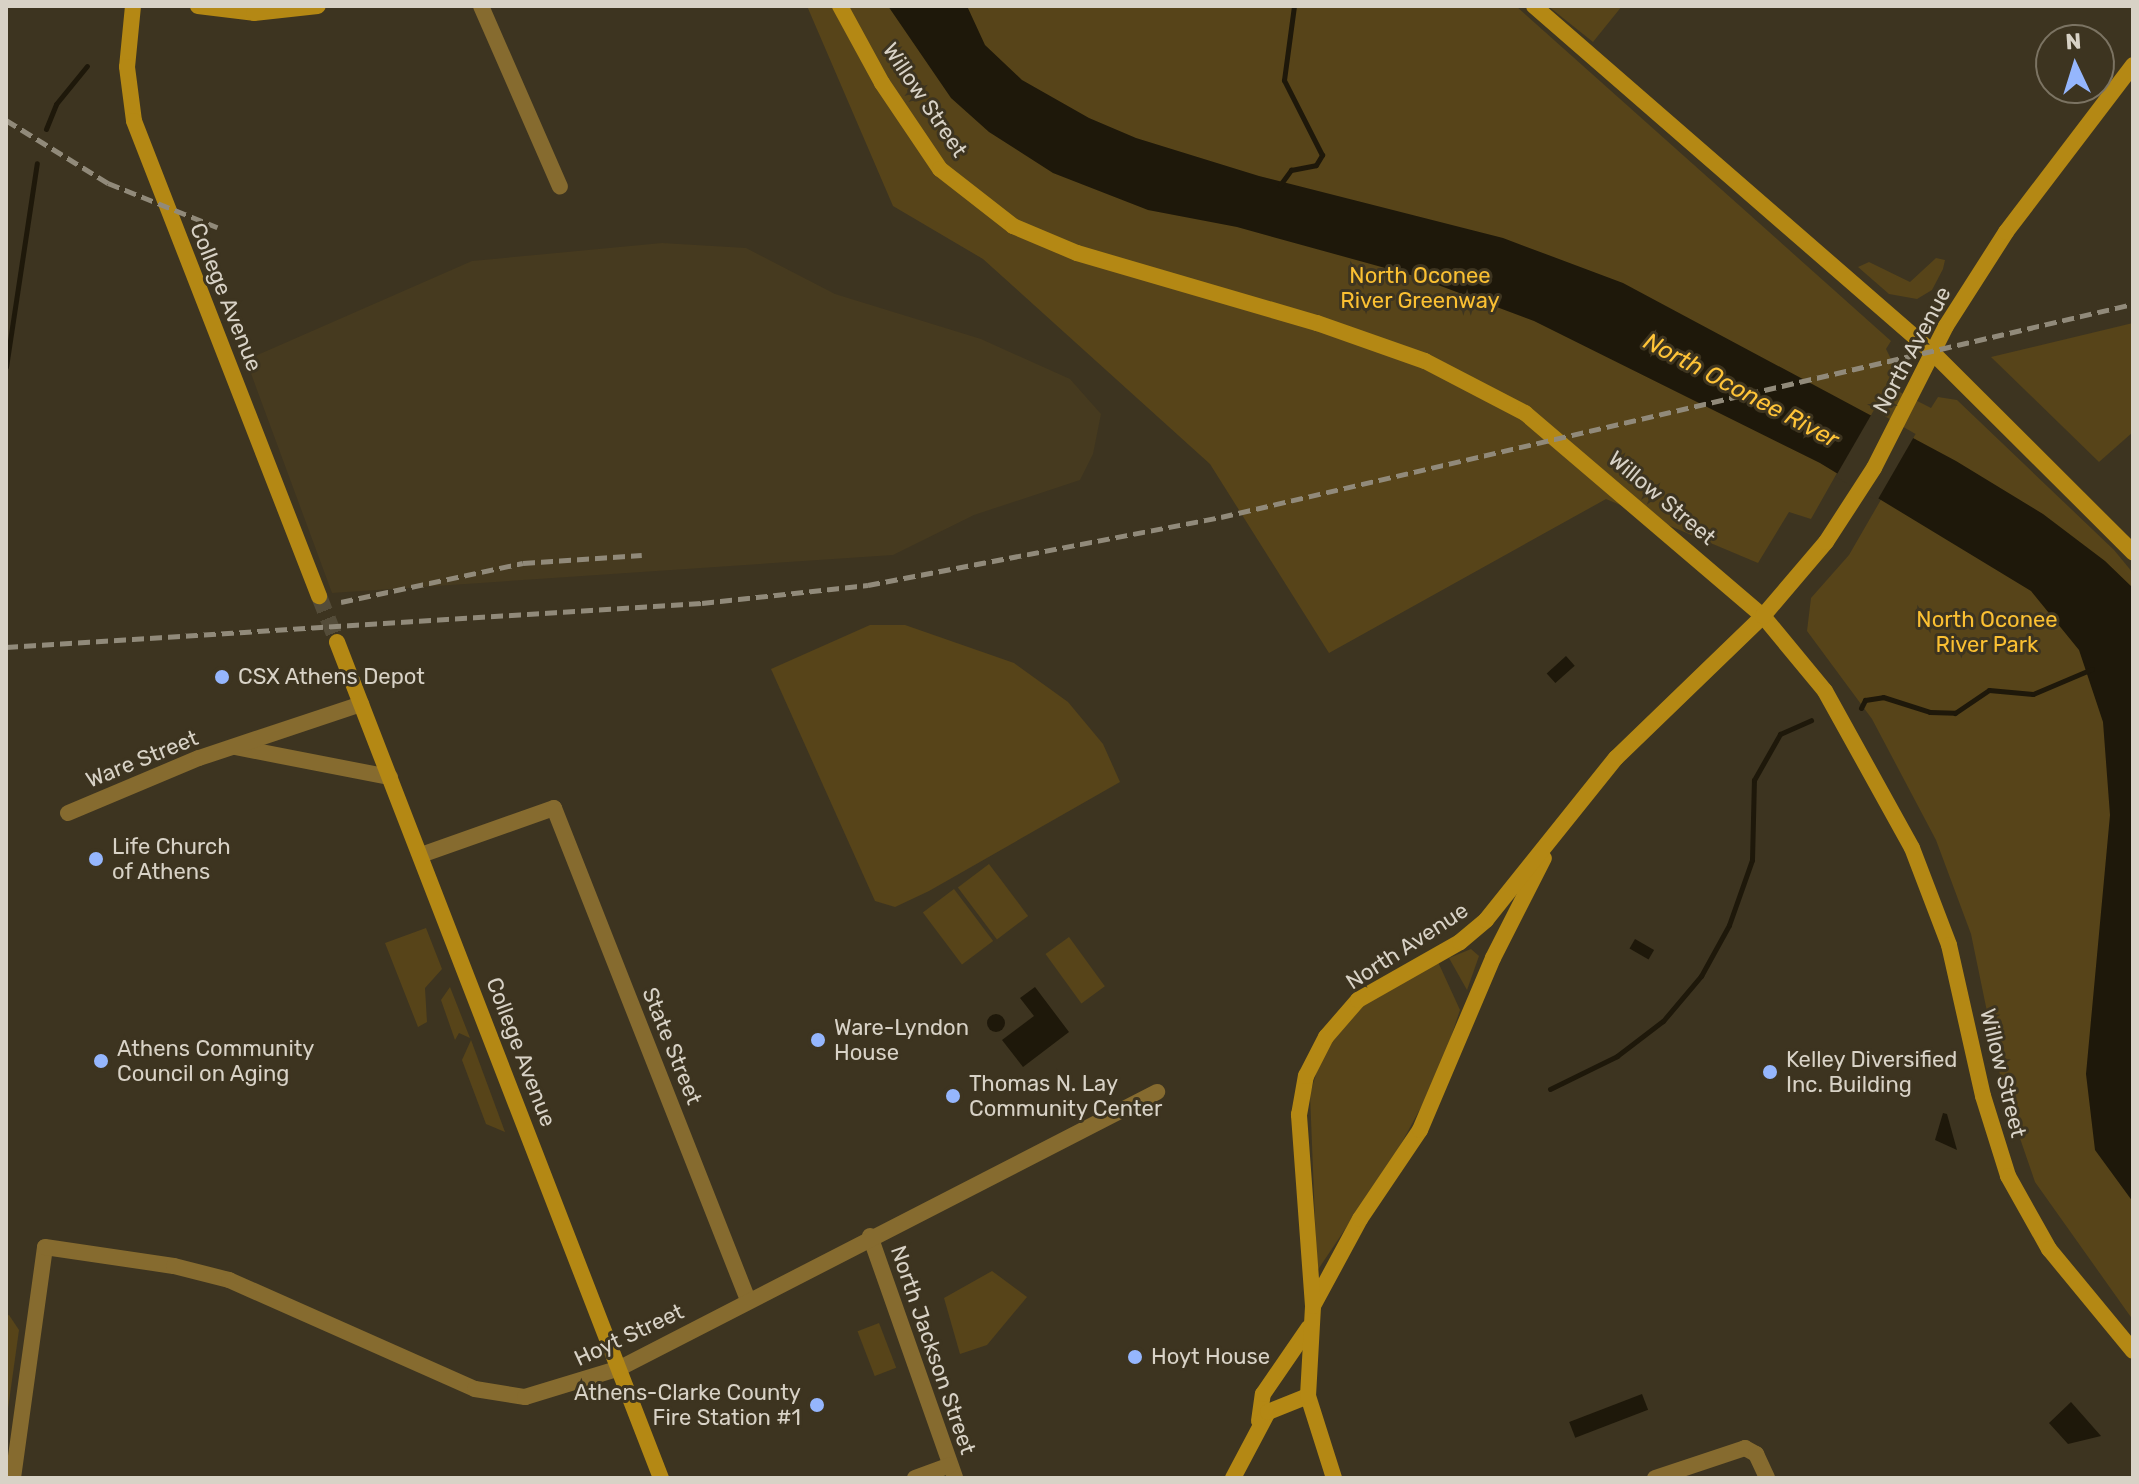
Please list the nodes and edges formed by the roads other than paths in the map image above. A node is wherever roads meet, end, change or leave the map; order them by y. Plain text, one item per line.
1 (133, 6) edge
2 (198, 6) edge
3 (318, 6) edge
4 (481, 6) edge
5 (840, 6) edge
6 (1534, 6) edge
7 (2133, 65) edge
8 (560, 187) dead end
9 (1932, 352) junction
10 (2133, 552) edge
11 (319, 596) tunnel mouth
12 (1763, 616) junction
13 (337, 642) tunnel mouth
14 (361, 704) junction
15 (233, 747) junction
16 (390, 777) junction
17 (68, 813) dead end
18 (1561, 825) junction
19 (421, 855) junction
20 (1157, 1092) dead end
21 (870, 1236) junction
22 (748, 1300) junction
23 (1313, 1306) junction
24 (1310, 1325) junction
25 (2133, 1351) edge
26 (620, 1368) junction
27 (1308, 1396) junction
28 (1259, 1422) junction
29 (952, 1472) edge
30 (13, 1478) edge
31 (661, 1478) edge
32 (915, 1478) edge
33 (1233, 1478) edge
34 (1334, 1478) edge
35 (1655, 1478) edge
36 (1767, 1478) edge

1 - 11 street, College Avenue
2 - 3 street
4 - 8 street
5 - 12 street, Willow Street
6 - 9 street
7 - 9 street, North Avenue
9 - 10 street
9 - 12 street, North Avenue
12 - 18 street, North Avenue
12 - 25 street, Willow Street
13 - 14 street, College Avenue
14 - 15 street, Ware Street
14 - 16 street, College Avenue
15 - 16 street, Ware Street
15 - 17 street, Ware Street
16 - 19 street, College Avenue
18 - 23 street, North Avenue
18 - 23 street, North Avenue
19 - 22 street, State Street
19 - 26 street, College Avenue
20 - 21 street, Hoyt Street
21 - 22 street, Hoyt Street
21 - 29 street, North Jackson Street
22 - 26 street, Hoyt Street
23 - 24 street, North Avenue
24 - 27 street, North Avenue
24 - 28 street
26 - 30 street, Hoyt Street
26 - 31 street, College Avenue
27 - 28 street
27 - 34 street, North Avenue
28 - 33 street
29 - 32 street
35 - 36 street

